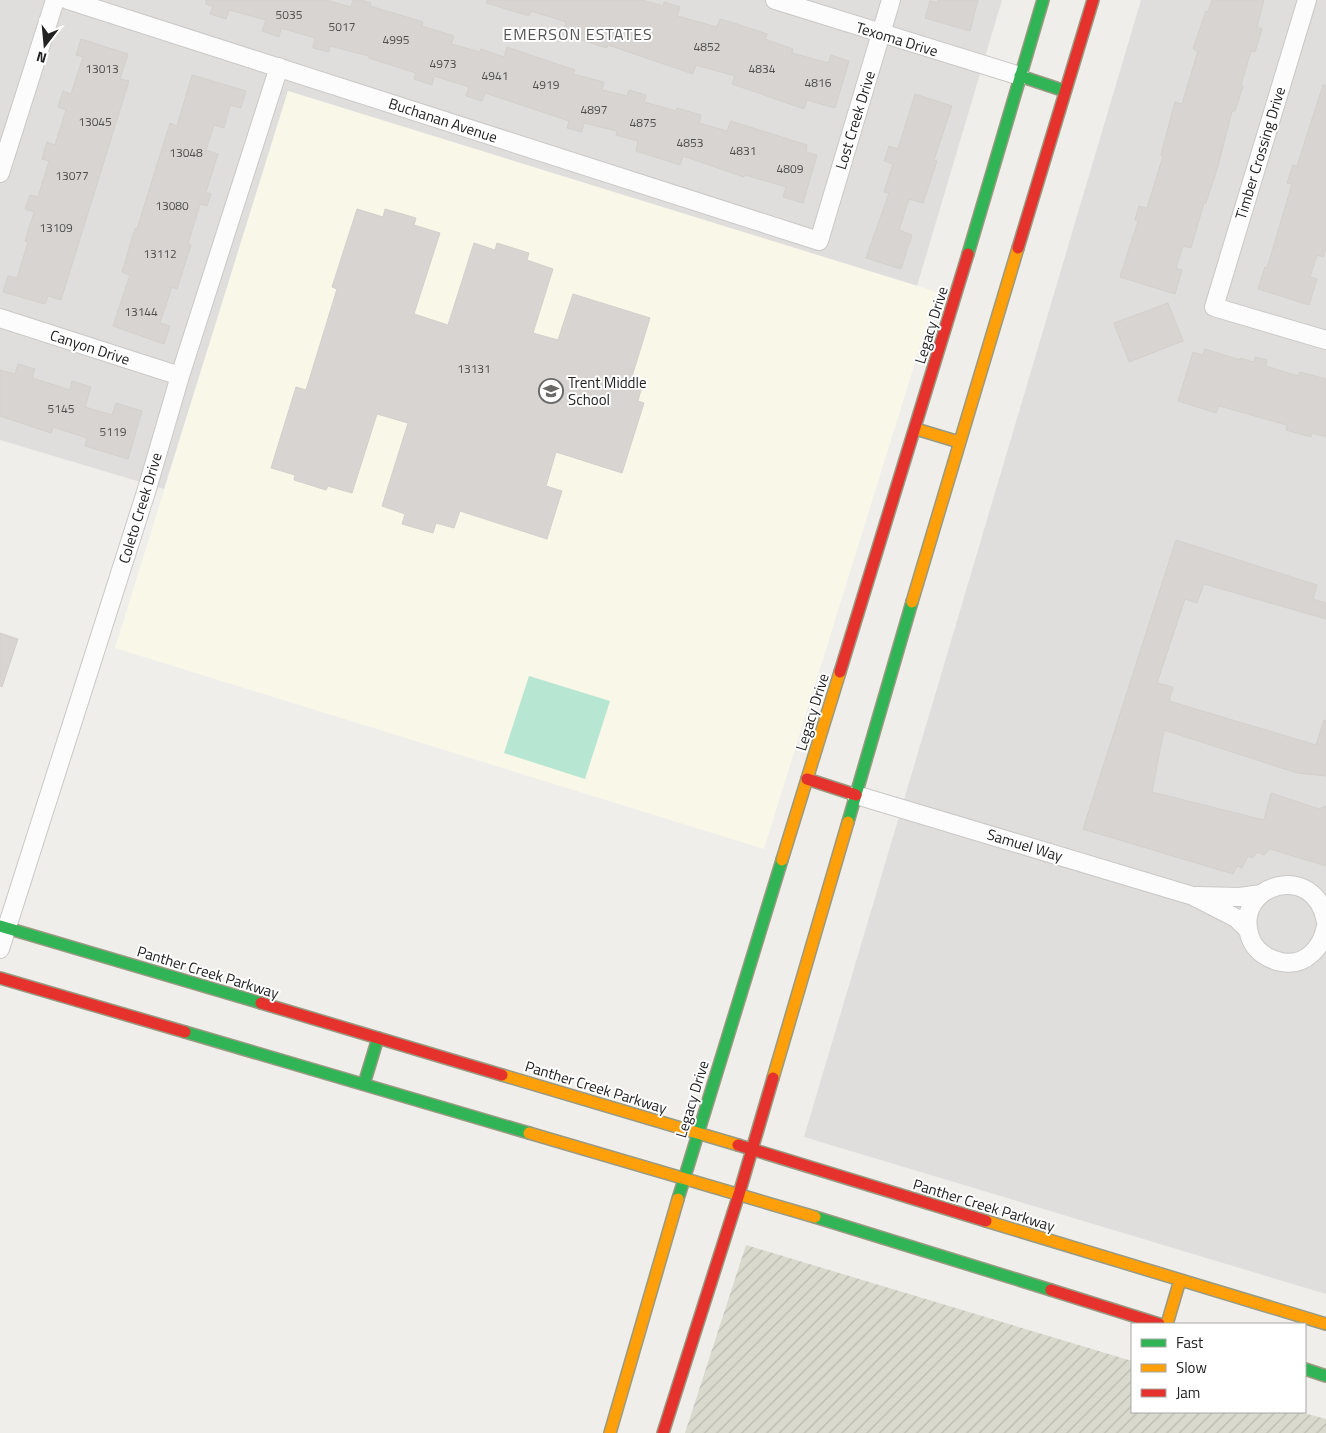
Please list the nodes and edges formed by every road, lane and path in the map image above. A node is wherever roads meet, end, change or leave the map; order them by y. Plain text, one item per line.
1 (55, 0) edge
2 (68, 0) edge
3 (775, 0) edge
4 (891, 0) edge
5 (1043, 0) edge
6 (1093, 0) edge
7 (1307, 0) edge
8 (880, 34) junction
9 (279, 68) junction
10 (1020, 76) junction
11 (1065, 91) junction
12 (0, 173) edge
13 (819, 240) joint
14 (0, 318) edge
15 (1326, 340) edge
16 (180, 376) junction
17 (916, 429) junction
18 (959, 442) junction
19 (806, 779) junction
20 (856, 795) junction
21 (1318, 890) edge
22 (1261, 894) junction
23 (1192, 896) junction
24 (3, 927) edge
25 (1326, 929) edge
26 (1248, 930) junction
27 (0, 949) edge
28 (0, 978) edge
29 (378, 1038) junction
30 (364, 1084) junction
31 (697, 1133) junction
32 (752, 1150) junction
33 (684, 1178) junction
34 (739, 1194) junction
35 (1180, 1280) junction
36 (1156, 1323) edge
37 (1167, 1323) edge
38 (1326, 1324) edge
39 (1306, 1369) edge
40 (1326, 1376) edge
41 (610, 1433) edge
42 (663, 1433) edge

1 - 12 street
2 - 9 street, Buchanan Avenue
3 - 8 street, Texoma Drive
4 - 8 street, Lost Creek Drive
5 - 10 main road, Legacy Drive
6 - 11 main road
7 - 15 street, Timber Crossing Drive
8 - 10 street, Texoma Drive
8 - 13 street, Lost Creek Drive
9 - 13 street, Buchanan Avenue
9 - 16 street, Coleto Creek Drive
10 - 11 main road
10 - 17 main road, Legacy Drive
11 - 18 main road
14 - 16 street, Canyon Drive
16 - 24 street, Coleto Creek Drive
17 - 18 main road
17 - 19 main road, Legacy Drive
18 - 20 main road
19 - 20 main road
19 - 31 main road, Legacy Drive
20 - 23 street, Samuel Way
20 - 32 main road
21 - 22 street
21 - 25 street
22 - 23 street, Samuel Way
22 - 26 street
23 - 26 street, Samuel Way
24 - 27 street, Coleto Creek Drive
24 - 29 main road, Panther Creek Parkway
25 - 26 street
28 - 30 main road
29 - 30 main road
29 - 31 main road, Panther Creek Parkway
30 - 33 main road
31 - 32 main road, Panther Creek Parkway
31 - 33 main road, Legacy Drive
32 - 34 main road
32 - 35 main road, Panther Creek Parkway
33 - 34 main road
33 - 41 main road, Legacy Drive
34 - 36 main road
34 - 42 main road
35 - 37 main road
35 - 38 main road, Panther Creek Parkway
39 - 40 main road

